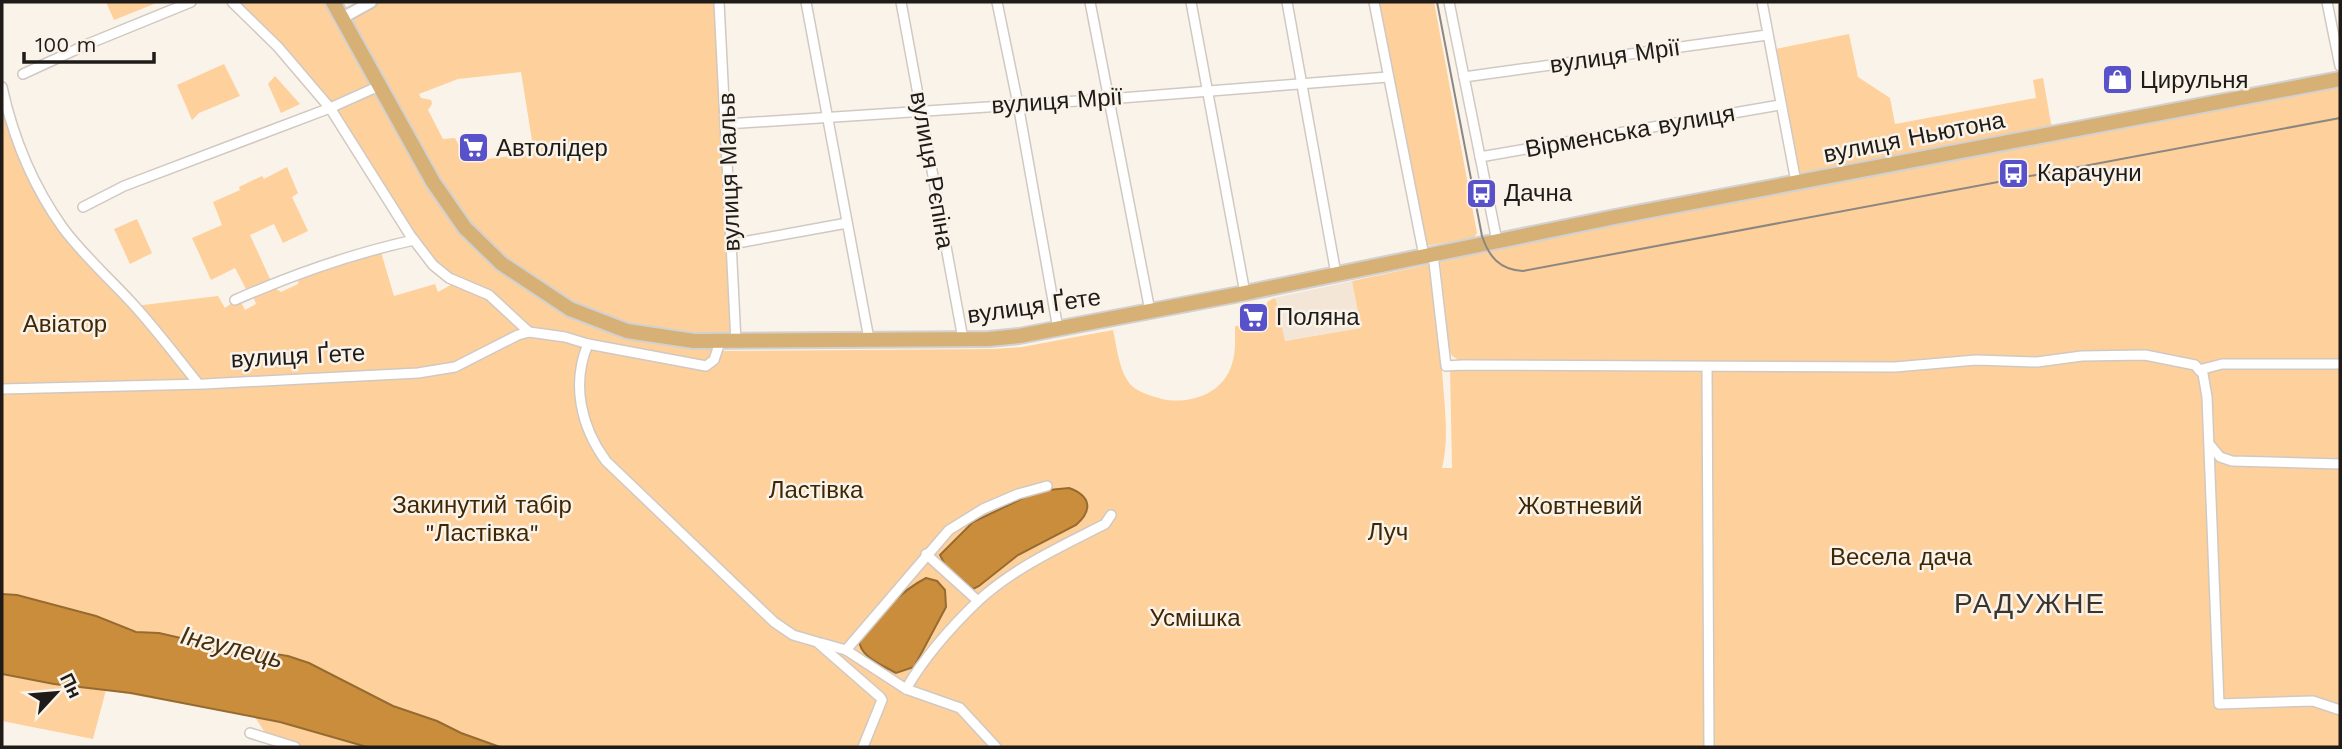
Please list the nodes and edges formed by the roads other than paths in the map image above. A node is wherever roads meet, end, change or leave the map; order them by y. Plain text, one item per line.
1 (191, 2) edge
2 (232, 2) edge
3 (333, 2) edge
4 (371, 2) edge
5 (719, 2) edge
6 (806, 2) edge
7 (901, 2) edge
8 (997, 2) edge
9 (1090, 2) edge
10 (1191, 2) edge
11 (1287, 2) edge
12 (1374, 2) edge
13 (1449, 2) edge
14 (1762, 2) edge
15 (2327, 2) edge
16 (342, 18) junction
17 (1767, 35) junction
18 (2340, 66) edge
19 (23, 74) dead end
20 (1388, 77) junction
21 (1464, 78) junction
22 (2340, 79) edge
23 (1301, 83) junction
24 (379, 86) junction
25 (2, 87) edge
26 (1206, 90) junction
27 (1108, 99) junction
28 (1018, 104) junction
29 (1780, 105) junction
30 (330, 108) junction
31 (921, 111) junction
32 (827, 116) junction
33 (726, 124) junction
34 (1480, 157) junction
35 (1796, 182) junction
36 (83, 207) dead end
37 (847, 223) junction
38 (414, 240) junction
39 (1497, 241) junction
40 (732, 244) junction
41 (1428, 255) junction
42 (1336, 274) junction
43 (1245, 293) junction
44 (235, 300) dead end
45 (1150, 311) junction
46 (1058, 329) junction
47 (529, 332) junction
48 (869, 339) junction
49 (963, 339) junction
50 (720, 342) junction
51 (736, 342) junction
52 (587, 344) junction
53 (2340, 363) edge
54 (1707, 367) junction
55 (2199, 370) junction
56 (197, 382) junction
57 (2, 389) edge
58 (2210, 445) junction
59 (2340, 464) edge
60 (1047, 486) dead end
61 (1111, 515) dead end
62 (926, 554) junction
63 (978, 601) junction
64 (817, 642) junction
65 (846, 650) junction
66 (906, 689) junction
67 (2340, 710) edge
68 (250, 733) dead end
69 (295, 747) edge
70 (863, 747) edge
71 (996, 747) edge
72 (1709, 747) edge

1 - 19 street
2 - 30 street
3 - 16 main road, вулиця Ґете
4 - 16 street
5 - 33 street, вулиця Мальв
6 - 32 street
7 - 31 street, вулиця Рєпіна
8 - 28 street
9 - 27 street
10 - 26 street
11 - 23 street
12 - 20 street
13 - 21 street
14 - 17 street
15 - 18 street
16 - 24 main road, вулиця Ґете
17 - 21 street, вулиця Мрії
17 - 29 street
20 - 23 street, вулиця Мрії
20 - 41 street
21 - 34 street
22 - 35 main road, вулиця Ньютона
23 - 26 street, вулиця Мрії
23 - 42 street
24 - 30 street
24 - 50 main road, вулиця Ґете
25 - 56 street
26 - 27 street, вулиця Мрії
26 - 43 street
27 - 28 street, вулиця Мрії
27 - 45 street
28 - 31 street, вулиця Мрії
28 - 46 street
29 - 34 street, Вірменська вулиця
29 - 35 street
30 - 36 street
30 - 38 street
31 - 32 street, вулиця Мрії
31 - 49 street, вулиця Рєпіна
32 - 33 street, вулиця Мрії
32 - 37 street
33 - 40 street, вулиця Мальв
34 - 39 street
35 - 39 main road, вулиця Ньютона
37 - 40 street
37 - 48 street
38 - 44 street
38 - 47 street
39 - 41 main road, вулиця Ґете
40 - 51 street, вулиця Мальв
41 - 42 main road, вулиця Ґете
41 - 54 street
42 - 43 main road, вулиця Ґете
43 - 45 main road, вулиця Ґете
45 - 46 main road, вулиця Ґете
46 - 49 main road, вулиця Ґете
47 - 52 street
47 - 56 street, вулиця Ґете
48 - 49 main road, вулиця Ґете
48 - 51 main road, вулиця Ґете
50 - 51 main road, вулиця Ґете
50 - 52 street
52 - 64 street
53 - 55 street
54 - 55 street
54 - 72 street
55 - 58 street
56 - 57 street, вулиця Ґете
58 - 59 street
58 - 67 street
60 - 62 street
61 - 63 street
62 - 63 street
62 - 65 street
63 - 66 street
64 - 65 street
64 - 70 street
65 - 66 street
66 - 71 street
68 - 69 street

